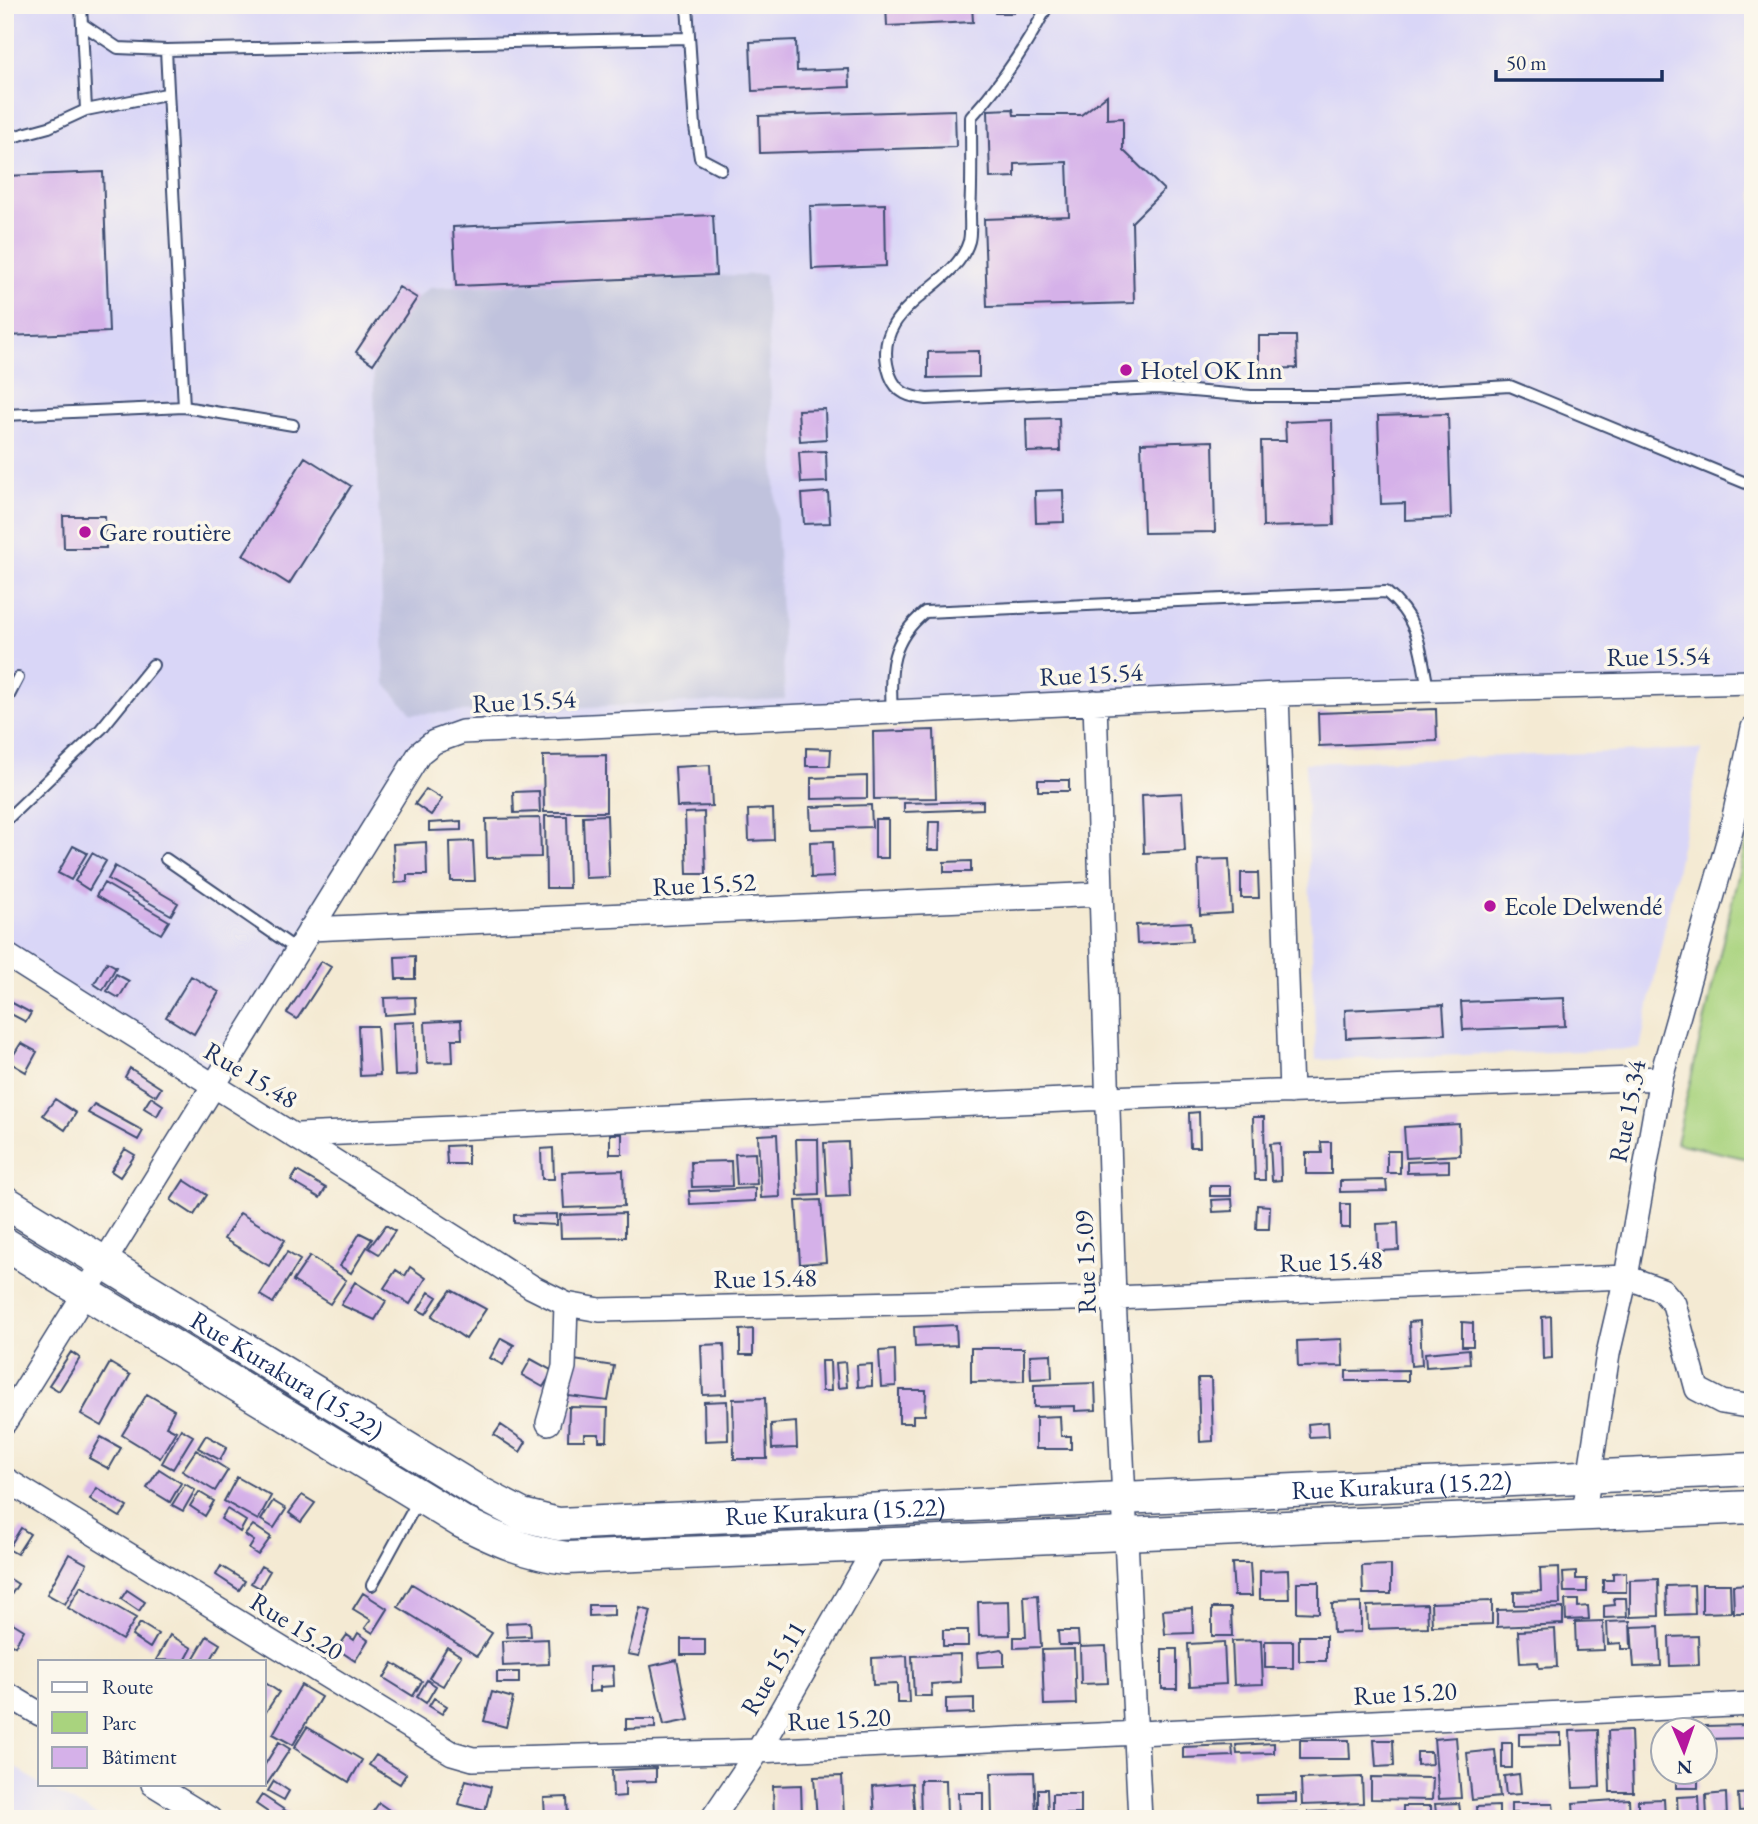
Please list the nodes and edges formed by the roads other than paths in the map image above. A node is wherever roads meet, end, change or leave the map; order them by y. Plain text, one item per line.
1 (82, 5) edge
2 (687, 5) edge
3 (1048, 5) edge
4 (82, 24) junction
5 (687, 38) junction
6 (166, 50) junction
7 (166, 94) junction
8 (86, 110) junction
9 (5, 139) edge
10 (721, 169) dead end
11 (184, 407) junction
12 (5, 415) edge
13 (293, 425) dead end
14 (1753, 485) edge
15 (153, 665) dead end
16 (18, 678) dead end
17 (1753, 682) edge
18 (1428, 689) junction
19 (1277, 694) junction
20 (1095, 702) junction
21 (5, 703) edge
22 (892, 711) junction
23 (1753, 728) edge
24 (5, 821) edge
25 (166, 859) dead end
26 (1101, 894) junction
27 (310, 929) junction
28 (296, 949) junction
29 (5, 954) edge
30 (1661, 1078) junction
31 (213, 1086) junction
32 (1291, 1092) junction
33 (1108, 1098) junction
34 (299, 1135) junction
35 (5, 1202) edge
36 (5, 1244) edge
37 (103, 1262) junction
38 (1626, 1277) junction
39 (84, 1293) junction
40 (1114, 1298) junction
41 (566, 1304) junction
42 (1753, 1407) edge
43 (5, 1422) edge
44 (548, 1423) dead end
45 (1753, 1469) edge
46 (1590, 1476) junction
47 (5, 1479) edge
48 (421, 1497) junction
49 (1124, 1499) junction
50 (1753, 1507) edge
51 (1584, 1512) junction
52 (1126, 1534) junction
53 (878, 1543) junction
54 (372, 1585) dead end
55 (5, 1693) edge
56 (1753, 1703) edge
57 (38, 1713) edge
58 (1136, 1734) junction
59 (758, 1751) junction
60 (156, 1786) edge
61 (210, 1819) edge
62 (712, 1819) edge
63 (1140, 1819) edge

1 - 4 lane
2 - 5 lane
3 - 14 lane
4 - 6 lane
4 - 8 lane
5 - 6 lane
5 - 10 lane
6 - 7 lane
7 - 8 lane
7 - 11 lane
8 - 9 lane
11 - 12 lane
11 - 13 lane
15 - 24 lane
16 - 21 lane
17 - 18 street, Rue 15.54
18 - 19 street, Rue 15.54
18 - 22 lane
19 - 20 street, Rue 15.54
19 - 32 street
20 - 22 street, Rue 15.54
20 - 26 street, Rue 15.09
22 - 27 street, Rue 15.54
23 - 30 street, Rue 15.34
25 - 28 lane
26 - 27 street, Rue 15.52
26 - 33 street, Rue 15.09
27 - 28 street
28 - 31 street
29 - 31 street, Rue 15.48
30 - 32 street
30 - 38 street, Rue 15.34
31 - 34 street, Rue 15.48
31 - 37 street
32 - 33 street
33 - 34 street
33 - 40 street, Rue 15.09
34 - 41 street, Rue 15.48
35 - 37 main road, Rue Kurakura (15.22)
36 - 39 main road, Rue Kurakura (15.22)
37 - 39 street
37 - 49 main road, Rue Kurakura (15.22)
38 - 40 street, Rue 15.48
38 - 42 street
38 - 46 street, Rue 15.34
39 - 43 street
39 - 48 main road, Rue Kurakura (15.22)
40 - 41 street, Rue 15.48
40 - 49 street, Rue 15.09
41 - 44 street
45 - 46 main road, Rue Kurakura (15.22)
46 - 49 main road, Rue Kurakura (15.22)
46 - 51 street, Rue 15.34
47 - 59 street, Rue 15.20
48 - 53 main road, Rue Kurakura (15.22)
48 - 54 lane
49 - 52 street, Rue 15.09
50 - 51 main road, Rue Kurakura (15.22)
51 - 52 main road, Rue Kurakura (15.22)
52 - 53 main road, Rue Kurakura (15.22)
52 - 58 street, Rue 15.09
53 - 59 street, Rue 15.11
55 - 57 street
56 - 58 street, Rue 15.20
58 - 59 street, Rue 15.20
58 - 63 street, Rue 15.09
59 - 62 street, Rue 15.11
60 - 61 street

